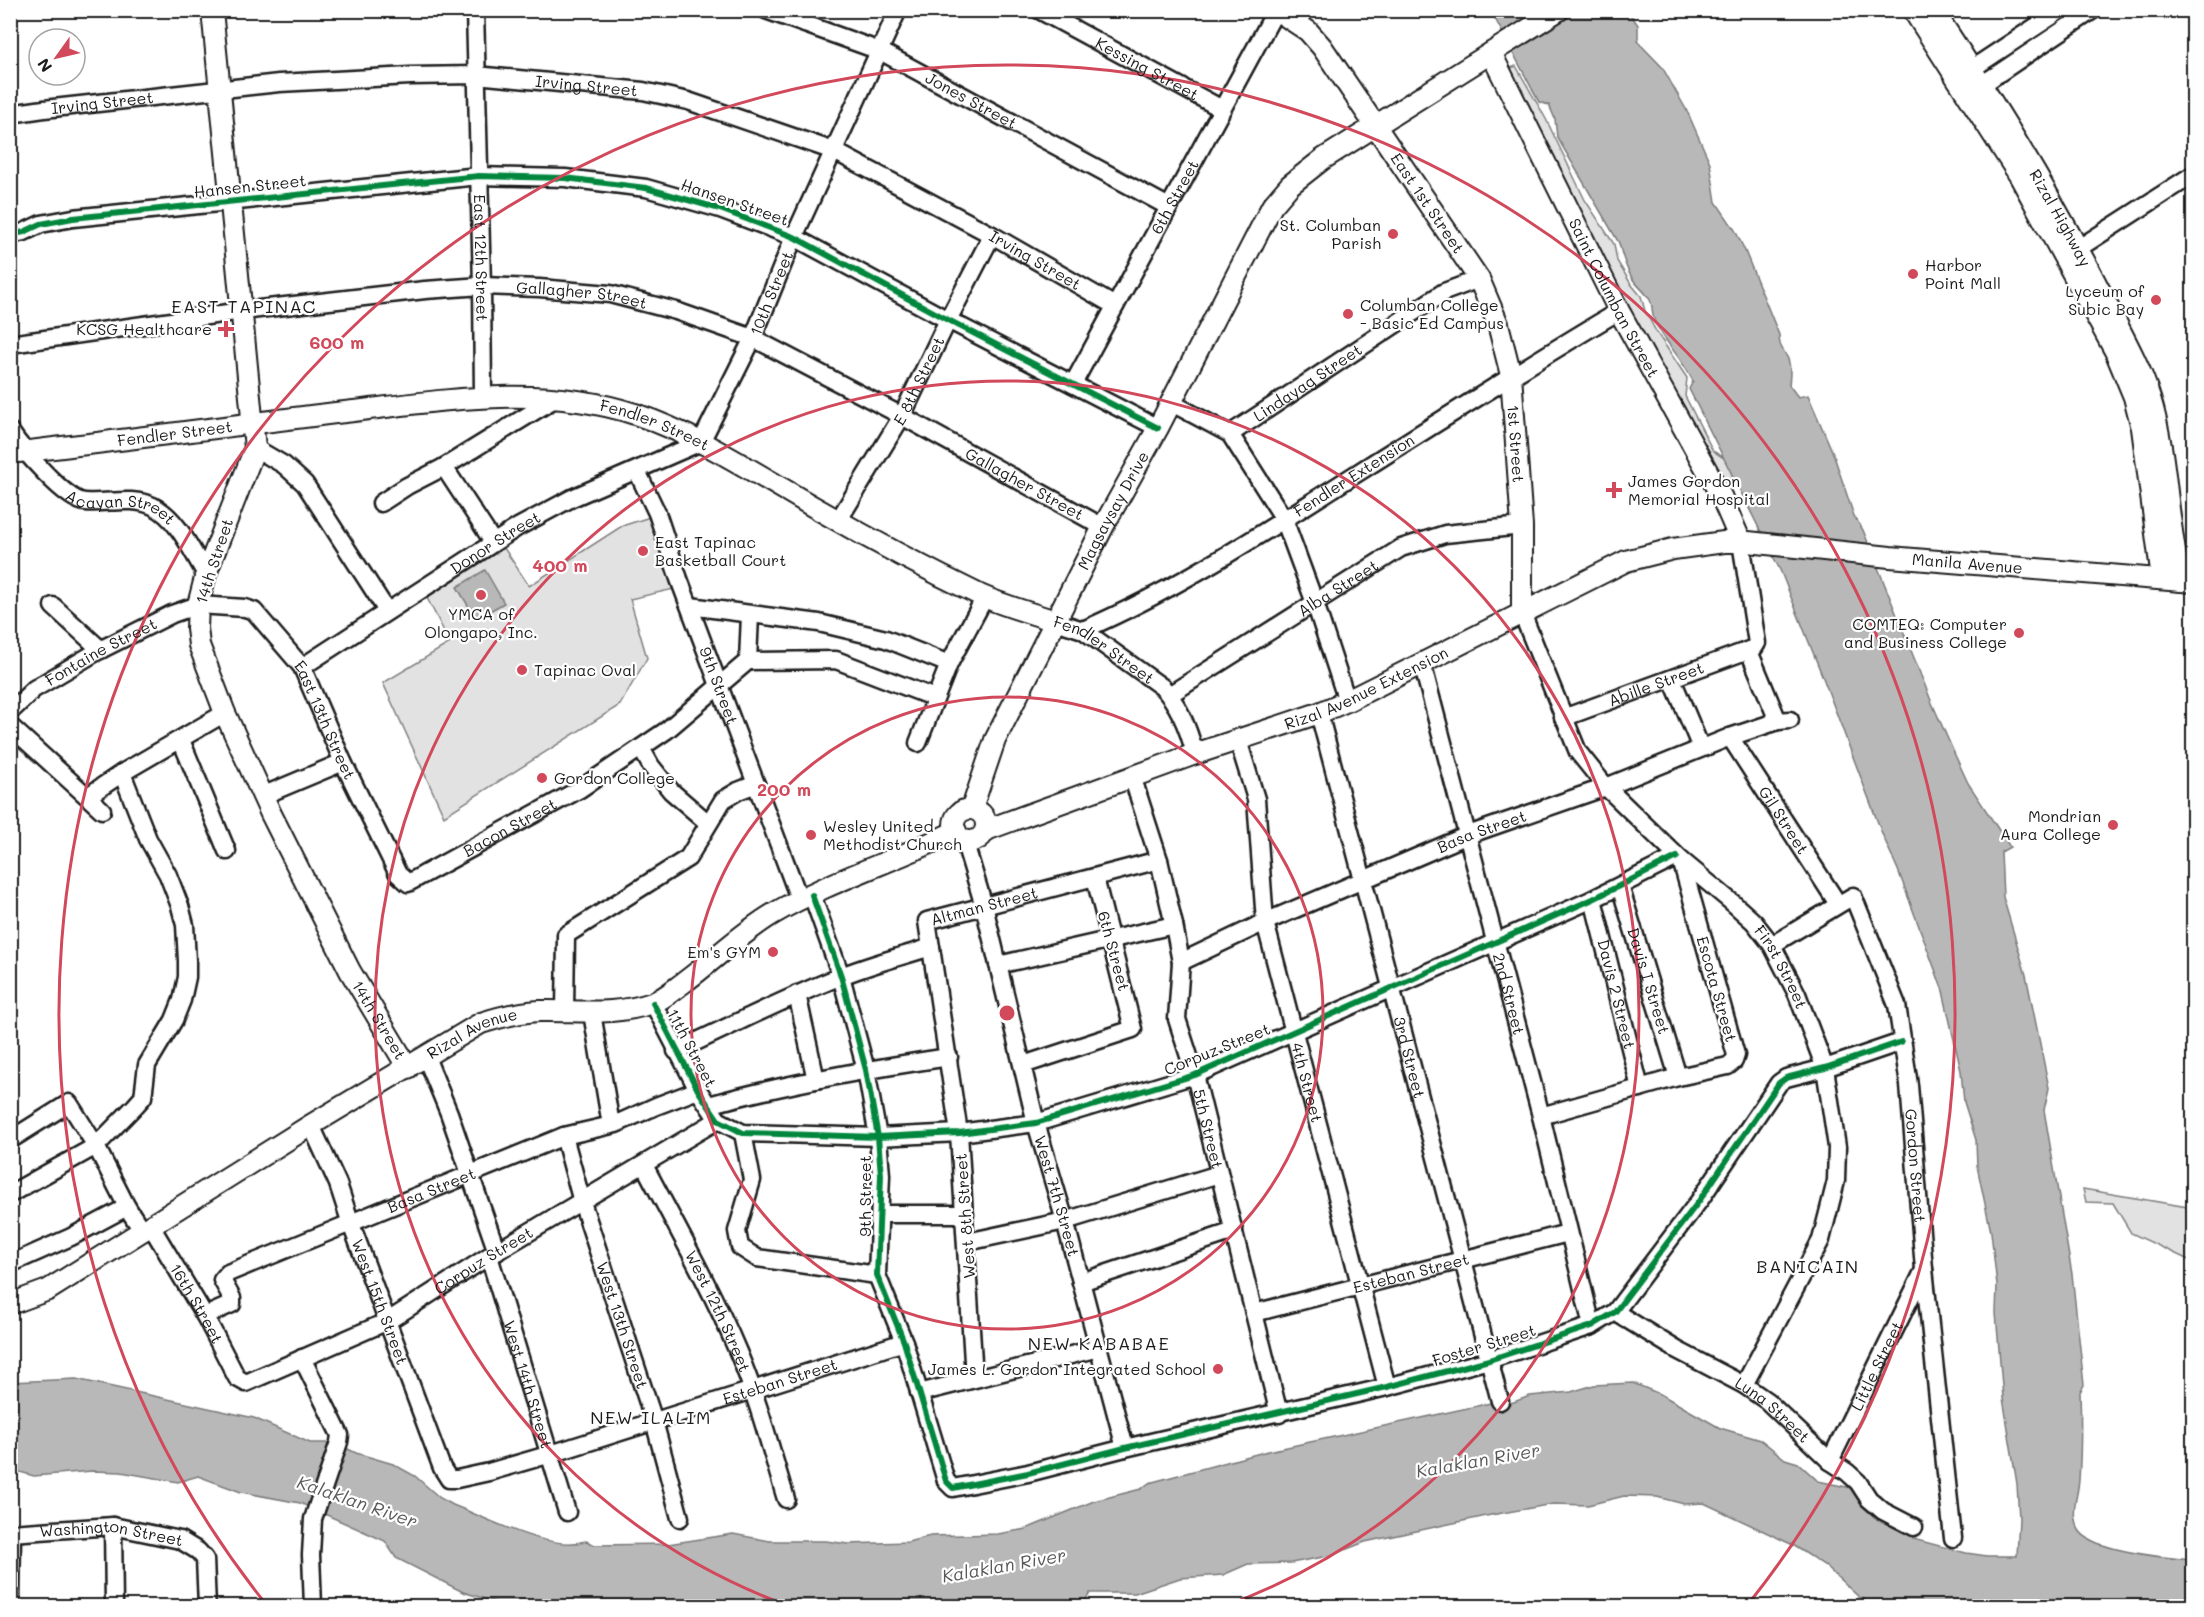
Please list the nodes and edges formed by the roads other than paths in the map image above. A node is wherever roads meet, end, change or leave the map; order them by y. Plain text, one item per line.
1 (212, 10) edge
2 (475, 10) edge
3 (766, 10) edge
4 (898, 10) edge
5 (1039, 10) edge
6 (1559, 10) edge
7 (1913, 10) edge
8 (1933, 10) edge
9 (2061, 10) edge
10 (2093, 10) edge
11 (1276, 11) edge
12 (1498, 49) junction
13 (880, 51) junction
14 (476, 75) junction
15 (1970, 82) junction
16 (220, 90) junction
17 (1222, 109) junction
18 (10, 114) edge
19 (1376, 126) junction
20 (834, 151) junction
21 (2193, 174) edge
22 (479, 176) junction
23 (232, 201) junction
24 (1169, 207) junction
25 (992, 235) junction
26 (10, 236) edge
27 (794, 237) junction
28 (2072, 253) junction
29 (1479, 279) junction
30 (482, 286) junction
31 (1115, 306) junction
32 (242, 311) junction
33 (1619, 311) junction
34 (948, 320) junction
35 (753, 338) junction
36 (10, 344) edge
37 (1511, 375) junction
38 (1073, 384) junction
39 (483, 396) junction
40 (556, 398) junction
41 (1170, 402) junction
42 (902, 416) junction
43 (254, 423) junction
44 (1158, 428) junction
45 (10, 431) edge
46 (1230, 434) junction
47 (701, 442) junction
48 (255, 448) junction
49 (16, 453) edge
50 (444, 467) junction
51 (637, 471) junction
52 (381, 503) dead end
53 (1284, 519) junction
54 (838, 521) junction
55 (1522, 526) junction
56 (1103, 527) junction
57 (493, 542) junction
58 (1751, 542) junction
59 (206, 574) junction
60 (2179, 580) edge
61 (985, 597) junction
62 (1316, 603) junction
63 (198, 605) junction
64 (53, 606) dead end
65 (690, 606) junction
66 (387, 610) junction
67 (1522, 613) junction
68 (750, 615) junction
69 (1055, 621) junction
70 (1083, 630) junction
71 (100, 650) junction
72 (1749, 651) junction
73 (748, 661) junction
74 (1422, 663) junction
75 (949, 664) junction
76 (302, 667) junction
77 (1672, 679) junction
78 (720, 686) junction
79 (1169, 695) junction
80 (935, 698) junction
81 (1347, 701) junction
82 (10, 712) edge
83 (1319, 712) junction
84 (225, 713) junction
85 (1563, 718) junction
86 (10, 726) edge
87 (1730, 737) junction
88 (181, 740) junction
89 (1238, 740) junction
90 (918, 743) dead end
91 (641, 748) junction
92 (1701, 748) junction
93 (1194, 754) junction
94 (343, 762) junction
95 (122, 773) junction
96 (1132, 776) junction
97 (756, 784) junction
98 (1606, 787) junction
99 (88, 796) junction
100 (262, 796) junction
101 (972, 808) junction
102 (102, 810) dead end
103 (708, 823) junction
104 (986, 830) junction
105 (960, 835) junction
106 (1468, 835) junction
107 (227, 851) dead end
108 (1679, 859) junction
109 (1159, 860) junction
110 (1095, 878) junction
111 (1363, 879) junction
112 (412, 882) joint
113 (1620, 886) junction
114 (806, 898) junction
115 (1593, 899) junction
116 (1838, 904) junction
117 (984, 906) junction
118 (1265, 922) junction
119 (1174, 925) junction
120 (1110, 938) junction
121 (1495, 941) junction
122 (1772, 945) junction
123 (931, 948) junction
124 (1180, 962) junction
125 (998, 965) junction
126 (841, 976) junction
127 (1391, 989) junction
128 (797, 994) junction
129 (653, 1003) junction
130 (565, 1012) junction
131 (592, 1013) junction
132 (1295, 1032) junction
133 (1901, 1042) junction
134 (676, 1051) junction
135 (426, 1057) junction
136 (949, 1057) junction
137 (1023, 1065) junction
138 (408, 1068) junction
139 (1825, 1068) junction
140 (866, 1070) junction
141 (1195, 1076) junction
142 (1678, 1077) junction
143 (816, 1080) junction
144 (1640, 1088) junction
145 (698, 1090) junction
146 (709, 1105) junction
147 (1540, 1116) junction
148 (718, 1120) junction
149 (1036, 1123) junction
150 (312, 1125) junction
151 (611, 1125) junction
152 (743, 1133) junction
153 (959, 1133) junction
154 (564, 1136) junction
155 (878, 1137) junction
156 (10, 1140) edge
157 (96, 1146) junction
158 (644, 1165) junction
159 (1219, 1174) junction
160 (470, 1175) junction
161 (10, 1194) edge
162 (582, 1202) junction
163 (127, 1207) junction
164 (881, 1214) junction
165 (965, 1214) junction
166 (1065, 1221) junction
167 (351, 1224) junction
168 (147, 1229) junction
169 (1234, 1231) junction
170 (1568, 1233) junction
171 (967, 1242) junction
172 (493, 1254) junction
173 (1464, 1261) junction
174 (10, 1264) edge
175 (1924, 1269) junction
176 (877, 1275) junction
177 (1082, 1282) junction
178 (1360, 1286) junction
179 (10, 1304) edge
180 (1615, 1312) junction
181 (1254, 1313) junction
182 (205, 1316) junction
183 (388, 1321) junction
184 (1592, 1326) junction
185 (904, 1342) junction
186 (1099, 1348) junction
187 (302, 1358) junction
188 (1489, 1360) junction
189 (974, 1378) junction
190 (241, 1382) joint
191 (1744, 1385) junction
192 (1387, 1387) junction
193 (753, 1391) junction
194 (919, 1393) junction
195 (1500, 1401) dead end
196 (1279, 1414) junction
197 (654, 1421) junction
198 (1125, 1448) junction
199 (550, 1454) junction
200 (1830, 1461) junction
201 (449, 1479) joint
202 (958, 1487) joint
203 (786, 1499) dead end
204 (567, 1512) dead end
205 (680, 1518) dead end
206 (113, 1526) junction
207 (1914, 1527) dead end
208 (11, 1533) edge
209 (1953, 1538) dead end
210 (11, 1606) edge
211 (114, 1606) edge
212 (207, 1606) edge
213 (313, 1606) edge

1 - 16 main road, 14th Street
2 - 14 street, East 12th Street
3 - 13 street, Jones Street
4 - 13 street, 10th Street
5 - 17 street, Kessing Street
6 - 12 main road
7 - 15 main road, Rizal Highway
8 - 15 main road, Rizal Highway
9 - 15 street
10 - 15 street
11 - 17 street, 6th Street
11 - 19 main road, East 1st Street
12 - 19 main road, Magsaysay Drive
12 - 33 main road, Saint Columban Street
13 - 20 street, 10th Street
13 - 24 street, Jones Street
14 - 16 street, Irving Street
14 - 20 street, Irving Street
14 - 22 street, East 12th Street
15 - 28 main road, Rizal Highway
16 - 18 street, Irving Street
16 - 23 main road, 14th Street
17 - 24 street, 6th Street
19 - 29 main road, East 1st Street
19 - 41 main road, Magsaysay Drive
20 - 25 street, Irving Street
20 - 27 street, 10th Street
21 - 28 street
22 - 23 street, Hansen Street
22 - 27 street, Hansen Street
22 - 30 street, East 12th Street
23 - 26 street, Hansen Street
23 - 32 main road, 14th Street
24 - 31 street, 6th Street
25 - 31 street, Irving Street
25 - 34 street, E 8th Street
27 - 34 street, Hansen Street
27 - 35 street, 10th Street
28 - 60 main road, Rizal Highway
29 - 37 main road, 1st Street
29 - 46 street, Lindayag Street
30 - 32 street, Gallagher Street
30 - 35 street, Gallagher Street
30 - 39 street, East 12th Street
31 - 38 street, 6th Street
32 - 36 street, Gallagher Street
32 - 43 main road, 14th Street
33 - 37 street, Fendler Extension
33 - 58 main road, Saint Columban Street
34 - 38 street, Hansen Street
34 - 42 street, E 8th Street
35 - 42 street, Gallagher Street
35 - 47 street, 10th Street
37 - 53 street, Fendler Extension
37 - 55 main road, 1st Street
38 - 44 street, Hansen Street
39 - 40 main road, Fendler Street
39 - 43 main road, Fendler Street
40 - 47 main road, Fendler Street
40 - 50 street
41 - 44 main road, Magsaysay Drive
41 - 46 street
42 - 54 street, E 8th Street
42 - 56 street, Gallagher Street
43 - 48 main road, 14th Street
43 - 49 main road, Fendler Street
44 - 56 main road, Magsaysay Drive
45 - 49 street, Acayan Street
46 - 53 street
47 - 51 street, Donor Street
47 - 54 main road, Fendler Street
48 - 59 main road, 14th Street
48 - 66 street
49 - 59 street, Acayan Street
50 - 52 street
50 - 57 street
51 - 57 street, Donor Street
51 - 65 street, 9th Street
53 - 62 street
53 - 70 street, Fendler Extension
54 - 61 main road, Fendler Street
55 - 62 street, Alba Street
55 - 67 main road, 1st Street
56 - 69 main road, Magsaysay Drive
57 - 66 street, Donor Street
58 - 60 main road, Manila Avenue
58 - 67 main road, Rizal Avenue Extension
58 - 72 street
59 - 63 main road, 14th Street
61 - 69 main road, Fendler Street
61 - 75 street
62 - 79 street, Alba Street
62 - 81 street
63 - 71 street, Fontaine Street
63 - 76 street, East 13th Street
63 - 84 main road, 14th Street
64 - 71 street
65 - 68 street
65 - 78 street, 9th Street
66 - 76 street, Donor Street
67 - 74 main road, Rizal Avenue Extension
67 - 85 street, First Street
68 - 73 street
68 - 75 street
69 - 70 street, Fendler Street
69 - 101 main road, Magsaysay Drive
70 - 79 street, Fendler Street
71 - 82 street, Fontaine Street
72 - 77 street, Abille Street
72 - 87 street, Basa Street
73 - 78 street, Bacon Street
73 - 80 street
74 - 81 main road, Rizal Avenue Extension
74 - 106 street, 2nd Street
75 - 80 street
76 - 94 street, East 13th Street
77 - 85 street, Abille Street
77 - 92 street
78 - 91 street, Bacon Street
78 - 97 street, 9th Street
79 - 93 street, Fendler Street
80 - 90 street
81 - 83 main road, Rizal Avenue Extension
83 - 89 main road, Rizal Avenue Extension
83 - 111 street, 3rd Street
84 - 88 street
84 - 100 main road, 14th Street
85 - 98 street, First Street
86 - 99 street
87 - 92 street, Basa Street
87 - 116 street, Gil Street
88 - 95 street
88 - 107 street
89 - 93 main road, Rizal Avenue Extension
89 - 118 street, 4th Street
91 - 103 street
91 - 112 street, Bacon Street
92 - 98 street, Basa Street
93 - 96 main road, Rizal Avenue Extension
94 - 100 street
94 - 112 street, East 13th Street
95 - 99 street
95 - 157 street
96 - 104 main road, Rizal Avenue Extension
96 - 109 street, 5th Street
97 - 103 street
97 - 114 street, 9th Street
98 - 106 street, Basa Street
98 - 108 street, First Street
99 - 102 street
100 - 138 main road, 14th Street
101 - 104 main road
101 - 105 main road
103 - 130 street
104 - 105 main road
105 - 114 main road, Rizal Avenue
105 - 117 street, West 7th Street
106 - 111 street, Basa Street
106 - 121 street, 2nd Street
108 - 113 street, Corpuz Street
108 - 122 street, First Street
108 - 142 street, Escota Street
109 - 110 street, Altman Street
109 - 119 street, 5th Street
110 - 117 street, Altman Street
110 - 120 street, 6th Street
111 - 118 street, Basa Street
111 - 127 street, 3rd Street
113 - 115 street, Corpuz Street
113 - 142 street, Davis I Street
114 - 126 street, 9th Street
114 - 129 main road, Rizal Avenue
115 - 121 street, Corpuz Street
115 - 144 street, Davis 2 Street
116 - 122 street
116 - 133 street, Gordon Street
117 - 123 street, Altman Street
117 - 125 street, West 7th Street
118 - 124 street, Basa Street
118 - 132 street, 4th Street
119 - 120 street
119 - 124 street, 5th Street
120 - 125 street
120 - 137 street, 6th Street
121 - 127 street, Corpuz Street
121 - 147 street, 2nd Street
122 - 139 street, First Street
123 - 126 street, Altman Street
123 - 136 street, West 8th Street
124 - 141 street, 5th Street
125 - 137 street, West 7th Street
126 - 128 street, Altman Street
126 - 140 street, 9th Street
127 - 132 street, Corpuz Street
127 - 173 street, 3rd Street
128 - 134 street, Altman Street
128 - 143 street
129 - 131 main road, Rizal Avenue
129 - 134 street, 11th Street
130 - 131 main road, Rizal Avenue
130 - 135 main road, Rizal Avenue
131 - 151 street
132 - 141 street, Corpuz Street
132 - 178 street, 4th Street
133 - 139 street, Foster Street
133 - 175 street, Gordon Street
134 - 145 street, 11th Street
135 - 138 main road, Rizal Avenue
135 - 160 street, West 14th Street
136 - 140 street
136 - 153 street, West 8th Street
137 - 149 street, West 7th Street
138 - 150 main road, Rizal Avenue
139 - 180 street, Foster Street
139 - 191 street, First Street
140 - 143 street
140 - 155 street, 9th Street
141 - 149 street, Corpuz Street
141 - 159 street, 5th Street
142 - 144 street, Escota Street
143 - 146 street
144 - 147 street, Escota Street
145 - 146 street, 11th Street
145 - 151 street, Basa Street
146 - 148 street
147 - 170 street, 2nd Street
148 - 152 street, Corpuz Street
148 - 158 street, Corpuz Street
149 - 153 street, Corpuz Street
149 - 166 street, West 7th Street
150 - 167 street, West 15th Street
150 - 168 main road, Rizal Avenue
151 - 154 street, Basa Street
152 - 155 street, Corpuz Street
152 - 176 street
153 - 155 street, Corpuz Street
153 - 165 street, West 8th Street
154 - 160 street, Basa Street
154 - 162 street, West 13th Street
155 - 164 street, 9th Street
156 - 157 street, 16th Street
157 - 161 street
157 - 163 street, 16th Street
158 - 162 street, Corpuz Street
158 - 193 street, West 12th Street
159 - 166 street
159 - 169 street, 5th Street
160 - 167 street, Basa Street
160 - 172 street, West 14th Street
162 - 172 street, Corpuz Street
162 - 197 street, West 13th Street
163 - 168 street, 16th Street
163 - 174 street
164 - 165 street
164 - 176 street, 9th Street
165 - 171 street, West 8th Street
166 - 171 street
166 - 177 street, West 7th Street
167 - 182 street, Basa Street
167 - 183 street, West 15th Street
168 - 179 main road, Rizal Avenue
168 - 182 street, 16th Street
169 - 177 street
169 - 181 street, 5th Street
170 - 173 street, Esteban Street
170 - 184 street, 2nd Street
171 - 189 street, West 8th Street
172 - 183 street, Corpuz Street
172 - 199 street, West 14th Street
173 - 178 street, Esteban Street
173 - 188 street, 3rd Street
175 - 200 street, Little Street
175 - 209 street, Gordon Street
176 - 185 street, 9th Street
177 - 186 street, West 7th Street
178 - 181 street, Esteban Street
178 - 192 street, 4th Street
180 - 184 street, Foster Street
180 - 191 street, Luna Street
181 - 196 street, 5th Street
182 - 190 street, 16th Street
183 - 187 street, Corpuz Street
183 - 201 street, West 15th Street
184 - 188 street, Foster Street
185 - 193 street, Esteban Street
185 - 194 street, 9th Street
186 - 189 street
186 - 198 street, West 7th Street
187 - 190 street, Corpuz Street
187 - 213 street
188 - 192 street, Foster Street
188 - 195 street, 3rd Street
189 - 194 street
191 - 200 street, Luna Street
192 - 196 street, Foster Street
193 - 197 street, Esteban Street
193 - 203 street, West 12th Street
194 - 202 street, 9th Street
196 - 198 street, Foster Street
197 - 199 street, Esteban Street
197 - 205 street, West 13th Street
198 - 202 street, Foster Street
199 - 201 street, Esteban Street
199 - 204 street, West 14th Street
200 - 207 street, Luna Street
206 - 208 street, Washington Street
206 - 211 street
206 - 212 street, Washington Street
208 - 210 street

